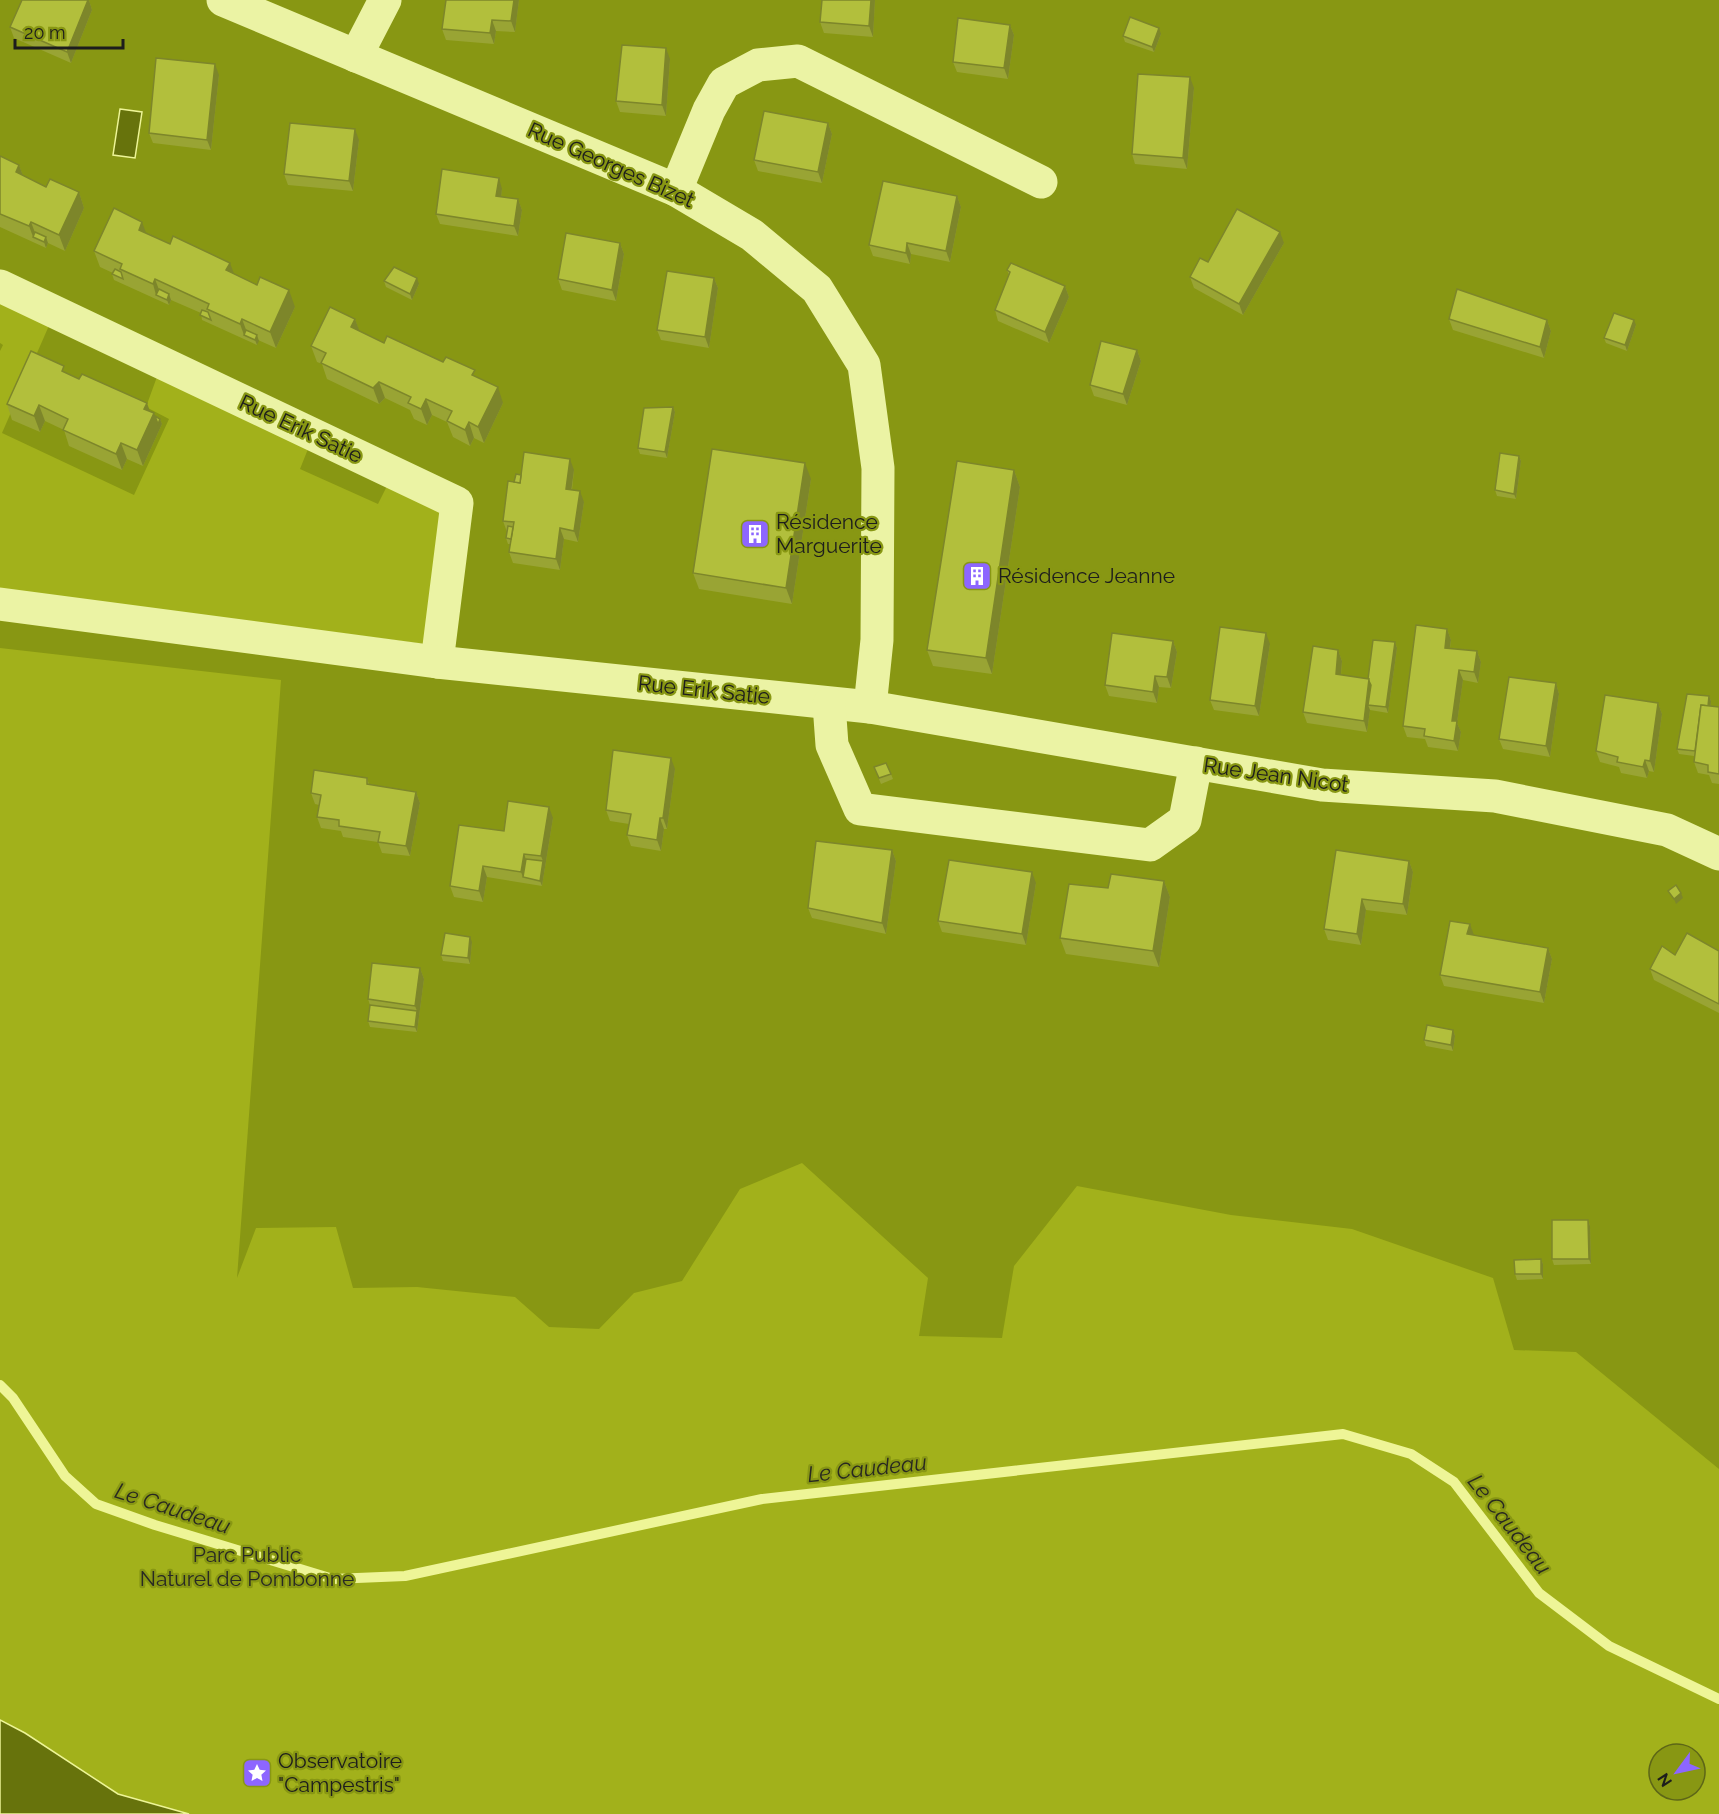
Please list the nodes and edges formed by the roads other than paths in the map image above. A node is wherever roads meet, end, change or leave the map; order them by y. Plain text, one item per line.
1 (223, 0) edge
2 (385, 0) edge
3 (356, 56) junction
4 (1041, 182) dead end
5 (676, 190) junction
6 (0, 286) edge
7 (0, 604) edge
8 (436, 662) junction
9 (829, 704) junction
10 (870, 707) junction
11 (1196, 763) junction
12 (1719, 854) edge

1 - 3 street, Rue Georges Bizet
2 - 3 street
3 - 5 street, Rue Georges Bizet
4 - 5 street
5 - 10 street, Rue Georges Bizet
6 - 8 street, Rue Erik Satie
7 - 8 street, Rue Erik Satie
8 - 9 street, Rue Erik Satie
9 - 10 street, Rue Jean Nicot
9 - 11 street
10 - 11 street, Rue Jean Nicot
11 - 12 street, Rue Jean Nicot

